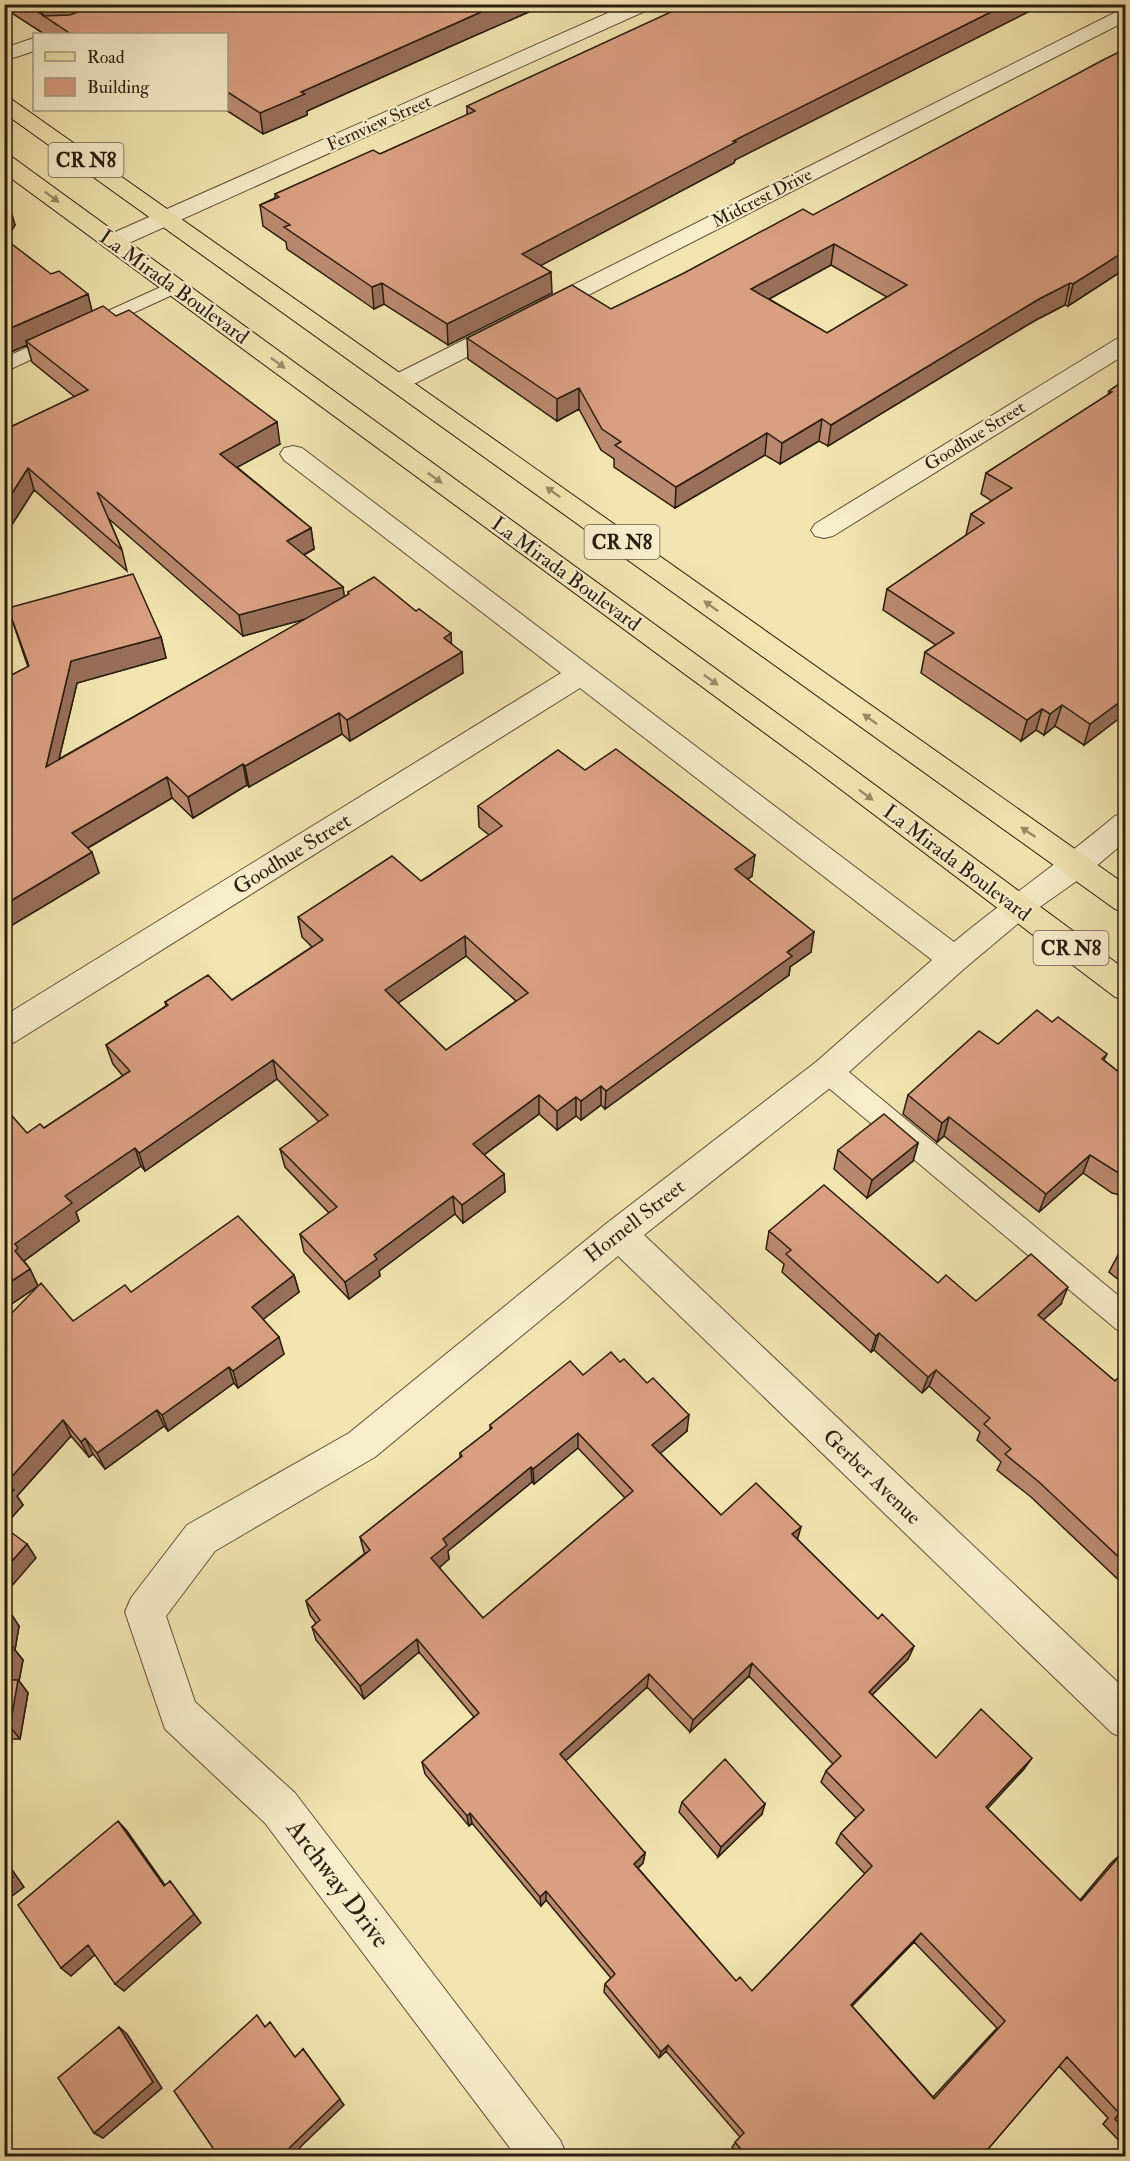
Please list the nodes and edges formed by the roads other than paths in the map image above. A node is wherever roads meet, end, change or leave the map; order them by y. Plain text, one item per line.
1 (645, 4) edge
2 (1125, 13) edge
3 (33, 44) edge
4 (4, 55) edge
5 (4, 103) edge
6 (4, 162) edge
7 (167, 217) junction
8 (112, 242) junction
9 (174, 287) junction
10 (1125, 342) edge
11 (4, 366) edge
12 (399, 382) junction
13 (293, 454) dead end
14 (824, 530) dead end
15 (580, 675) junction
16 (1125, 824) edge
17 (1077, 866) junction
18 (1125, 902) edge
19 (1016, 908) junction
20 (954, 959) junction
21 (1125, 988) edge
22 (4, 1033) edge
23 (828, 1071) junction
24 (619, 1234) junction
25 (1125, 1320) edge
26 (145, 1612) joint
27 (1125, 1719) edge
28 (544, 2157) edge

1 - 7 street, Fernview Street
2 - 12 street, Midcrest Drive
3 - 4 street
5 - 7 main road, CR N8
6 -> 8 main road, La Mirada Boulevard / CR N8
7 - 8 street, Fernview Street
7 - 12 main road, CR N8
8 - 9 main road, La Mirada Boulevard / CR N8
9 - 11 lane
9 -> 19 main road, La Mirada Boulevard / CR N8
10 - 14 street, Goodhue Street
17 -> 12 main road, CR N8
13 - 15 street
15 - 20 street
15 - 22 street, Goodhue Street
16 - 17 street, Hornell Street
17 - 18 main road, CR N8
17 - 19 street, Hornell Street
19 - 20 street, Hornell Street
19 - 21 main road, La Mirada Boulevard / CR N8
20 - 23 street, Hornell Street
23 - 24 street, Hornell Street
23 - 25 lane
24 - 26 street, Hornell Street
24 - 27 street, Gerber Avenue
26 - 28 street, Archway Drive

